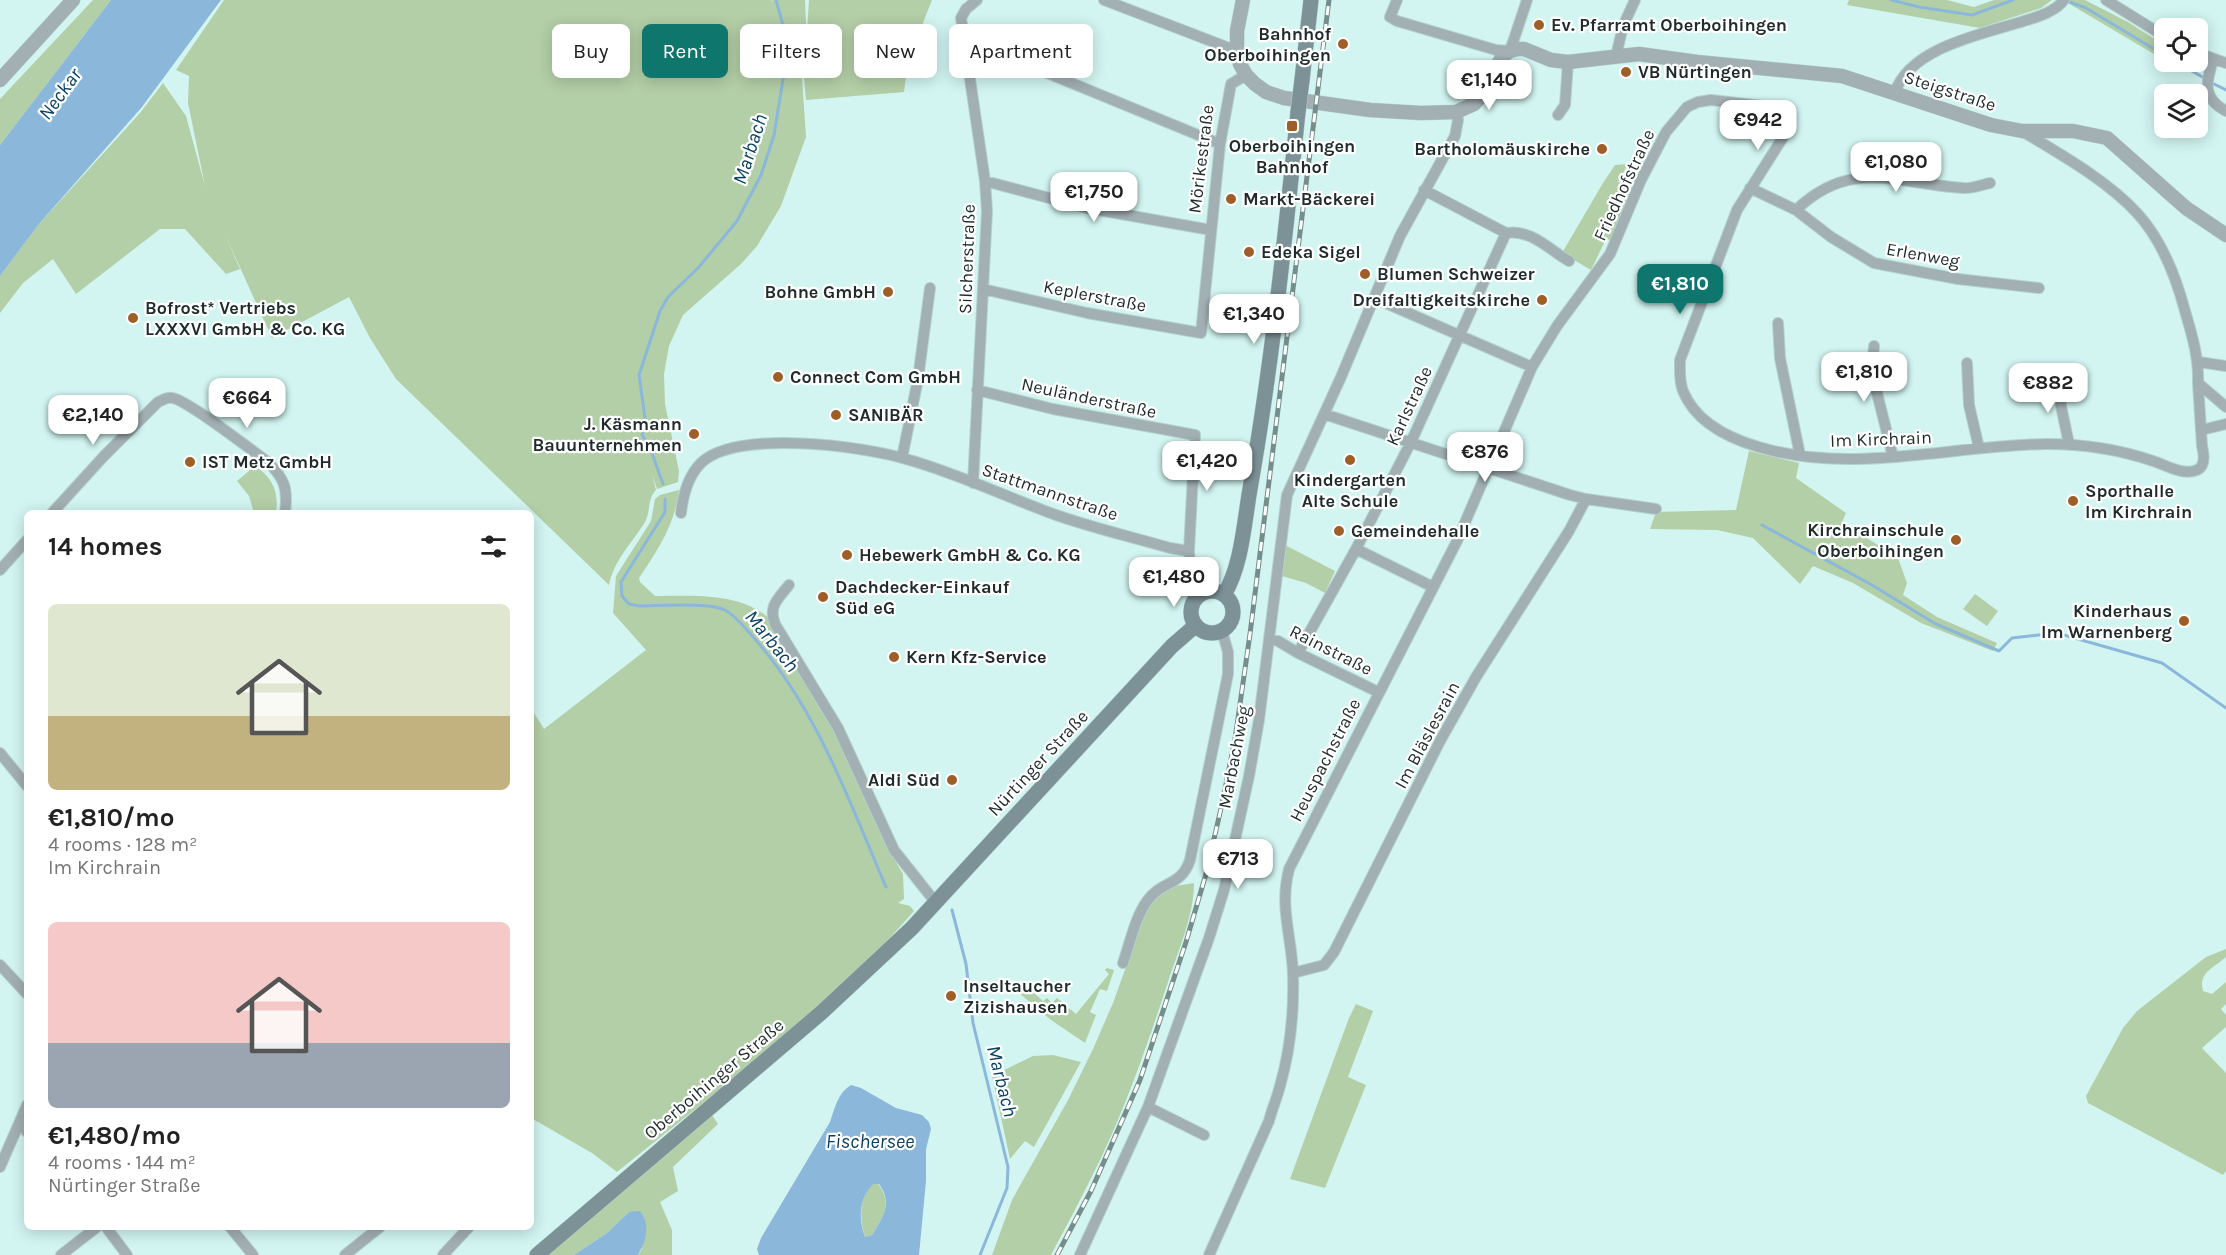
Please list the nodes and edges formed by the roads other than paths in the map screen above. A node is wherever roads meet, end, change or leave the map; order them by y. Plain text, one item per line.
1 (73, 0) edge
2 (976, 0) edge
3 (1104, 0) edge
4 (1243, 0) edge
5 (1311, 0) edge
6 (1397, 0) edge
7 (1527, 0) edge
8 (1635, 0) edge
9 (2064, 0) edge
10 (2106, 0) edge
11 (961, 24) edge
12 (2154, 30) edge
13 (1237, 51) junction
14 (1510, 51) junction
15 (1616, 56) junction
16 (2208, 61) edge
17 (1568, 62) junction
18 (2226, 63) edge
19 (2212, 64) junction
20 (1246, 75) junction
21 (968, 78) edge
22 (1059, 78) edge
23 (0, 80) edge
24 (1895, 92) junction
25 (2226, 111) edge
26 (1456, 112) junction
27 (1558, 115) dead end
28 (1788, 120) joint
29 (2022, 131) junction
30 (1220, 144) junction
31 (985, 181) junction
32 (1990, 183) dead end
33 (1750, 188) junction
34 (1424, 190) junction
35 (1796, 210) junction
36 (1211, 230) junction
37 (1506, 233) junction
38 (2226, 235) edge
39 (1569, 261) dead end
40 (930, 288) dead end
41 (2039, 288) dead end
42 (983, 289) junction
43 (1374, 298) junction
44 (1778, 322) dead end
45 (1201, 333) joint
46 (1459, 336) junction
47 (1874, 346) dead end
48 (2199, 362) junction
49 (1967, 363) dead end
50 (2226, 366) edge
51 (1532, 367) junction
52 (2060, 380) dead end
53 (2199, 383) junction
54 (977, 390) junction
55 (2226, 407) edge
56 (1321, 419) junction
57 (2226, 424) edge
58 (2201, 430) junction
59 (1411, 442) junction
60 (2069, 444) junction
61 (1979, 448) junction
62 (1800, 455) junction
63 (1893, 457) junction
64 (902, 458) junction
65 (1488, 469) junction
66 (973, 483) junction
67 (1586, 500) junction
68 (1656, 509) dead end
69 (55, 510) edge
70 (285, 510) edge
71 (681, 513) dead end
72 (24, 544) edge
73 (1356, 549) junction
74 (1189, 551) junction
75 (0, 570) edge
76 (789, 585) dead end
77 (1433, 587) junction
78 (1199, 595) junction
79 (1224, 595) junction
80 (1195, 626) junction
81 (1222, 631) junction
82 (1269, 639) junction
83 (1298, 653) junction
84 (1378, 692) junction
85 (0, 753) edge
86 (24, 782) edge
87 (936, 903) junction
88 (912, 928) joint
89 (1123, 963) dead end
90 (0, 965) edge
91 (1293, 973) junction
92 (24, 991) edge
93 (1148, 1107) junction
94 (24, 1112) edge
95 (19, 1123) junction
96 (24, 1129) edge
97 (1204, 1135) dead end
98 (0, 1167) edge
99 (93, 1230) edge
100 (108, 1230) edge
101 (236, 1230) edge
102 (376, 1230) edge
103 (466, 1230) edge
104 (62, 1255) edge
105 (127, 1255) edge
106 (253, 1255) edge
107 (345, 1255) edge
108 (443, 1255) edge
109 (537, 1255) edge
110 (1080, 1255) edge
111 (1209, 1255) edge

1 - 23 street
2 - 11 street, Silcherstraße
3 - 13 street
4 - 13 street
5 - 79 main road, bridge
6 - 14 street
7 - 14 street
8 - 15 street
9 - 24 street
10 - 12 street
13 - 20 street
14 - 17 street, Steigstraße
14 - 26 street
15 - 17 street, Steigstraße
15 - 24 street, Steigstraße
16 - 19 street
17 - 27 street
18 - 19 street
19 - 25 street
20 - 26 street
20 - 30 street, Mörikestraße
21 - 31 street, Silcherstraße
22 - 30 street
24 - 29 street, Steigstraße
26 - 34 street
28 - 33 street, Im Kirchrain
28 - 51 street, Friedhofstraße
29 - 38 street
29 - 48 street, Steigstraße
30 - 36 street, Mörikestraße
31 - 36 street
31 - 42 street, Silcherstraße
32 - 35 street
33 - 35 street, Erlenweg
33 - 62 street, Im Kirchrain
34 - 37 street
34 - 43 street
35 - 41 street, Erlenweg
36 - 45 street, Mörikestraße
37 - 39 street
37 - 46 street, Karlstraße
40 - 64 street
42 - 45 street, Keplerstraße
42 - 54 street, Silcherstraße
43 - 46 street
43 - 56 street
44 - 62 street
46 - 51 street
46 - 59 street, Karlstraße
47 - 63 street
48 - 50 street
48 - 53 street, Steigstraße
49 - 61 street
51 - 65 street, Heuspachstraße
52 - 60 street
53 - 55 street
53 - 58 street, Im Kirchrain
54 - 66 street, Silcherstraße
54 - 74 street, Neuländerstraße
56 - 59 street
56 - 82 street, Marbachweg
57 - 58 street
58 - 60 street, Im Kirchrain
59 - 65 street
59 - 73 street, Karlstraße
60 - 61 street, Im Kirchrain
61 - 63 street, Im Kirchrain
62 - 63 street, Im Kirchrain
64 - 66 street, Stattmannstraße
64 - 71 street, Stattmannstraße
65 - 67 street
65 - 77 street, Heuspachstraße
66 - 74 street, Stattmannstraße
67 - 68 street
67 - 91 street, Im Bläslesrain
69 - 70 street
72 - 75 street
73 - 77 street
73 - 83 street, Karlstraße
74 - 78 street
76 - 87 street
77 - 84 street, Heuspachstraße
78 - 79 main road
78 - 80 main road
79 - 81 main road
80 - 81 main road
80 - 87 main road, Nürtinger Straße
81 - 89 street
82 - 83 street, Rainstraße
82 - 93 street, Marbachweg
83 - 84 street, Rainstraße
84 - 91 street, Heuspachstraße
85 - 86 street
87 - 88 main road, Nürtinger Straße
88 - 109 main road, Oberboihinger Straße
90 - 92 street
91 - 111 street, Heuspachstraße
93 - 97 street
93 - 110 street, Marbachweg
94 - 95 street
95 - 96 street
95 - 98 street
99 - 104 street
100 - 105 street
101 - 106 street
102 - 107 street
103 - 108 street

